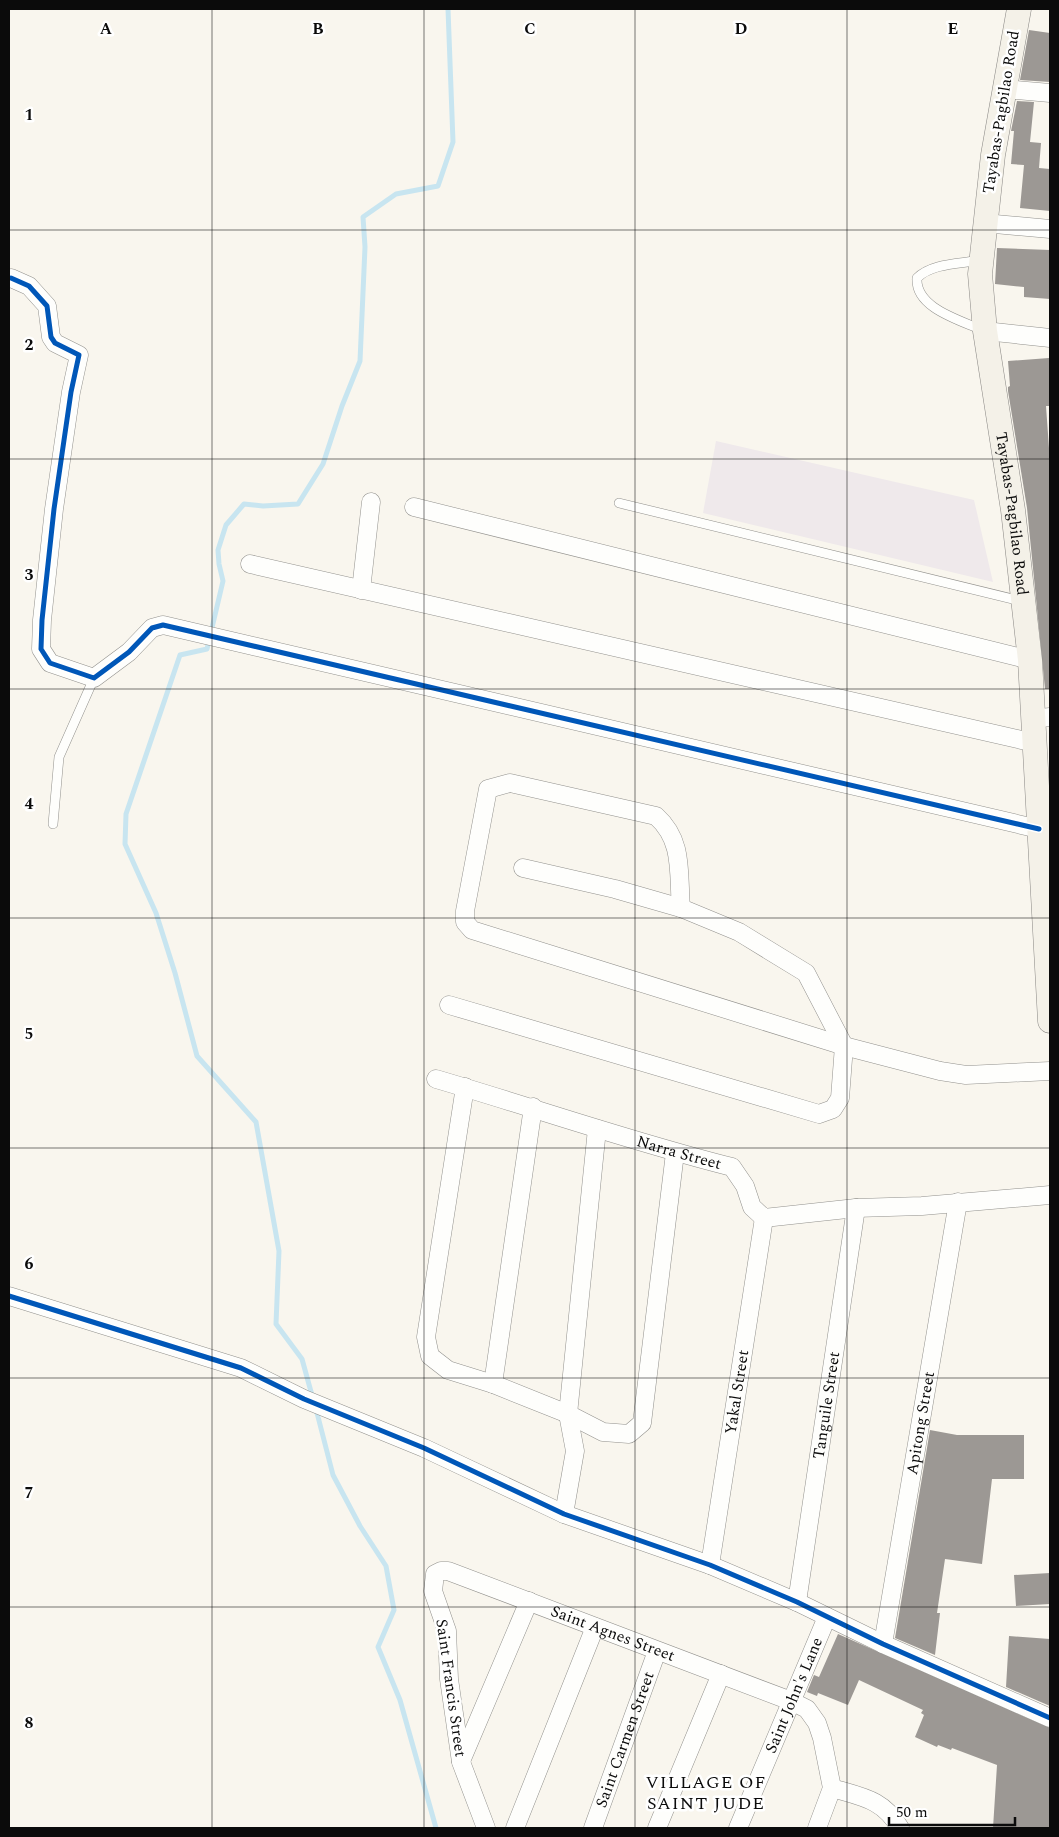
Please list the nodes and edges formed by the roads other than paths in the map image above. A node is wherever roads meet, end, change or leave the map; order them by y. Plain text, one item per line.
1 (1019, 9) edge
2 (1004, 89) junction
3 (1050, 93) edge
4 (984, 223) junction
5 (1050, 229) edge
6 (980, 260) junction
7 (11, 278) dead end
8 (985, 331) junction
9 (1050, 338) edge
10 (371, 502) dead end
11 (619, 503) dead end
12 (414, 508) dead end
13 (250, 564) dead end
14 (361, 590) junction
15 (1024, 601) junction
16 (1030, 660) junction
17 (94, 678) junction
18 (1041, 718) edge
19 (1035, 744) junction
20 (53, 824) dead end
21 (1039, 828) junction
22 (523, 868) dead end
23 (1047, 884) edge
24 (680, 908) junction
25 (449, 1005) dead end
26 (1050, 1021) edge
27 (844, 1046) junction
28 (1050, 1071) edge
29 (436, 1079) dead end
30 (465, 1087) junction
31 (533, 1107) junction
32 (597, 1129) junction
33 (675, 1153) junction
34 (1050, 1195) edge
35 (958, 1202) junction
36 (856, 1208) junction
37 (764, 1218) junction
38 (9, 1296) edge
39 (493, 1384) junction
40 (568, 1414) junction
41 (564, 1514) junction
42 (710, 1565) junction
43 (436, 1574) joint
44 (529, 1601) junction
45 (796, 1602) junction
46 (827, 1617) junction
47 (595, 1627) junction
48 (883, 1644) junction
49 (657, 1651) junction
50 (720, 1674) junction
51 (791, 1701) junction
52 (1050, 1718) edge
53 (461, 1762) junction
54 (832, 1788) junction
55 (486, 1828) edge
56 (515, 1828) edge
57 (593, 1828) edge
58 (657, 1828) edge
59 (738, 1828) edge
60 (817, 1828) edge
61 (900, 1828) edge

1 - 2 main road, Tayabas-Pagbilao Road
2 - 3 street
2 - 4 main road, Tayabas-Pagbilao Road
4 - 5 street
4 - 6 main road, Tayabas-Pagbilao Road
6 - 8 main road, Tayabas-Pagbilao Road
6 - 8 lane
7 - 17 street
8 - 9 street
8 - 15 main road, Tayabas-Pagbilao Road
10 - 14 street
11 - 15 lane
12 - 16 street
13 - 14 street
14 - 19 street
15 - 16 main road, Tayabas-Pagbilao Road
16 - 18 main road, Tayabas-Pagbilao Road
17 - 20 lane
17 - 21 street
18 - 19 main road, Tayabas-Pagbilao Road
19 - 21 main road, Tayabas-Pagbilao Road
21 - 23 main road, Tayabas-Pagbilao Road
22 - 24 street
23 - 26 main road, Tayabas-Pagbilao Road
24 - 27 street
24 - 27 street
25 - 27 street
27 - 28 street
29 - 30 street, Narra Street
30 - 31 street, Narra Street
30 - 39 street
31 - 32 street, Narra Street
31 - 39 street
32 - 33 street, Narra Street
32 - 40 street
33 - 37 street, Narra Street
33 - 40 street
34 - 35 street
35 - 36 street
35 - 48 street, Apitong Street
36 - 37 street
36 - 45 street, Tanguile Street
37 - 42 street, Yakal Street
38 - 41 street
39 - 40 street
40 - 41 street
41 - 42 street
42 - 45 street
43 - 44 street, Saint Agnes Street
43 - 53 street, Saint Francis Street
44 - 47 street, Saint Agnes Street
44 - 53 street
45 - 46 street
46 - 48 street
46 - 51 street, Saint John's Lane
47 - 49 street, Saint Agnes Street
47 - 56 street
48 - 52 street
49 - 50 street, Saint Agnes Street
49 - 57 street, Saint Carmen Street
50 - 51 street, Saint Agnes Street
50 - 58 street
51 - 54 street, Saint Agnes Street
51 - 59 street, Saint John's Lane
53 - 55 street, Saint Francis Street
54 - 60 street
54 - 61 street

